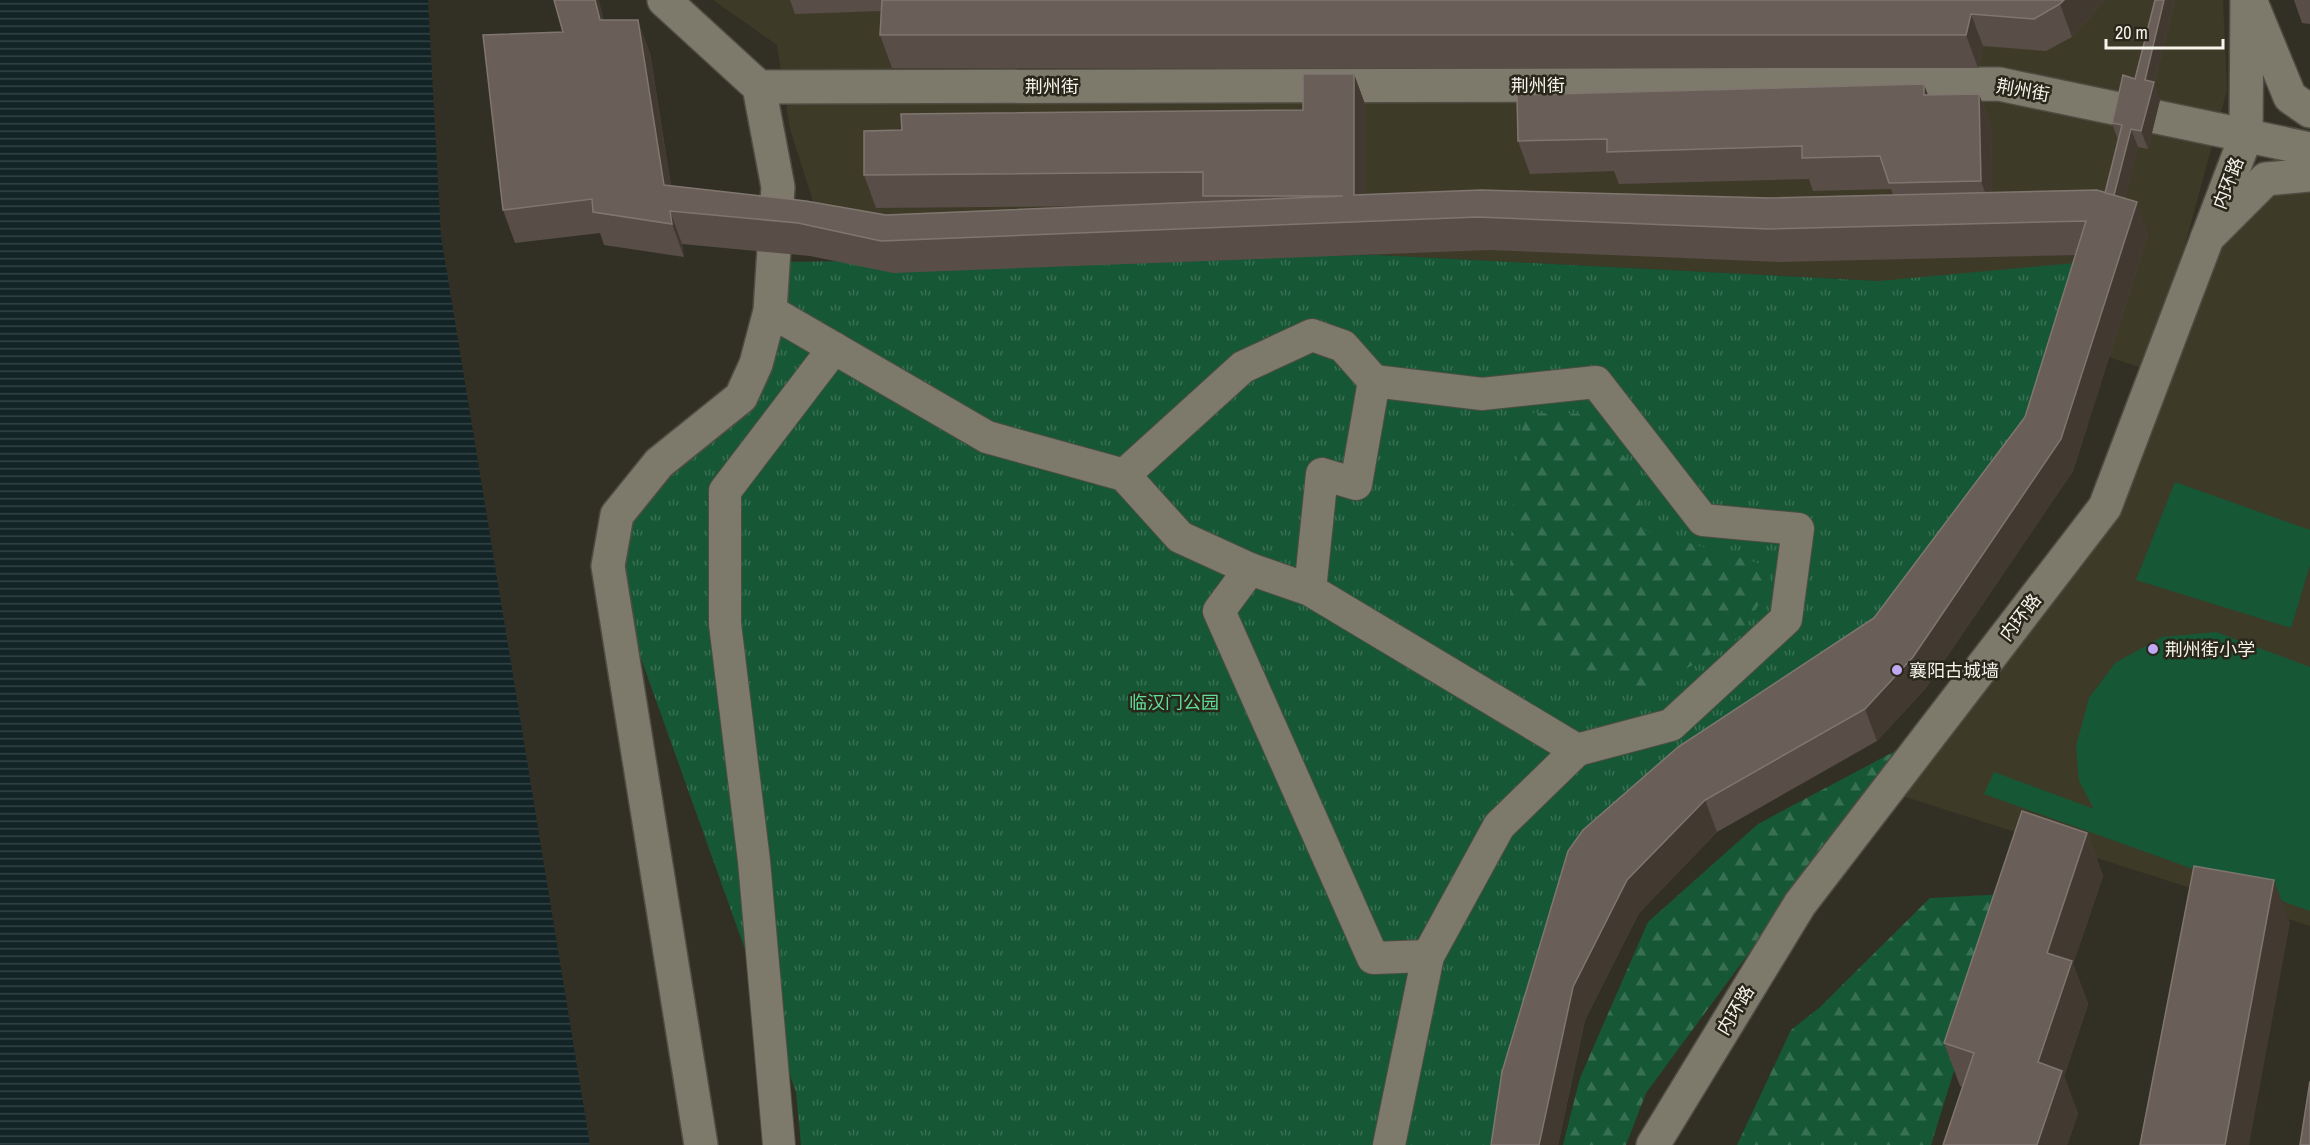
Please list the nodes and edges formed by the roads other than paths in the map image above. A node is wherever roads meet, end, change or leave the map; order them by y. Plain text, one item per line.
1 (664, 0) edge
2 (2248, 0) edge
3 (759, 87) junction
4 (2310, 111) edge
5 (2246, 136) junction
6 (2310, 149) edge
7 (2310, 175) edge
8 (2207, 238) junction
9 (770, 311) junction
10 (834, 348) junction
11 (1374, 381) junction
12 (1124, 475) junction
13 (1250, 569) junction
14 (1310, 590) junction
15 (1577, 750) junction
16 (1428, 956) junction
17 (702, 1145) edge
18 (779, 1145) edge
19 (1389, 1145) edge
20 (1653, 1145) edge

1 - 3 street
2 - 4 street
2 - 5 street
3 - 5 street, 荆州街
3 - 9 street
5 - 6 street, 荆州街
5 - 8 street, 内环路
7 - 8 street
8 - 20 street, 内环路
9 - 10 street
9 - 17 street
10 - 12 street
10 - 18 street
11 - 12 street
11 - 14 street
11 - 15 street
12 - 13 street
13 - 14 street
13 - 16 street
14 - 15 street
15 - 16 street
16 - 19 street

